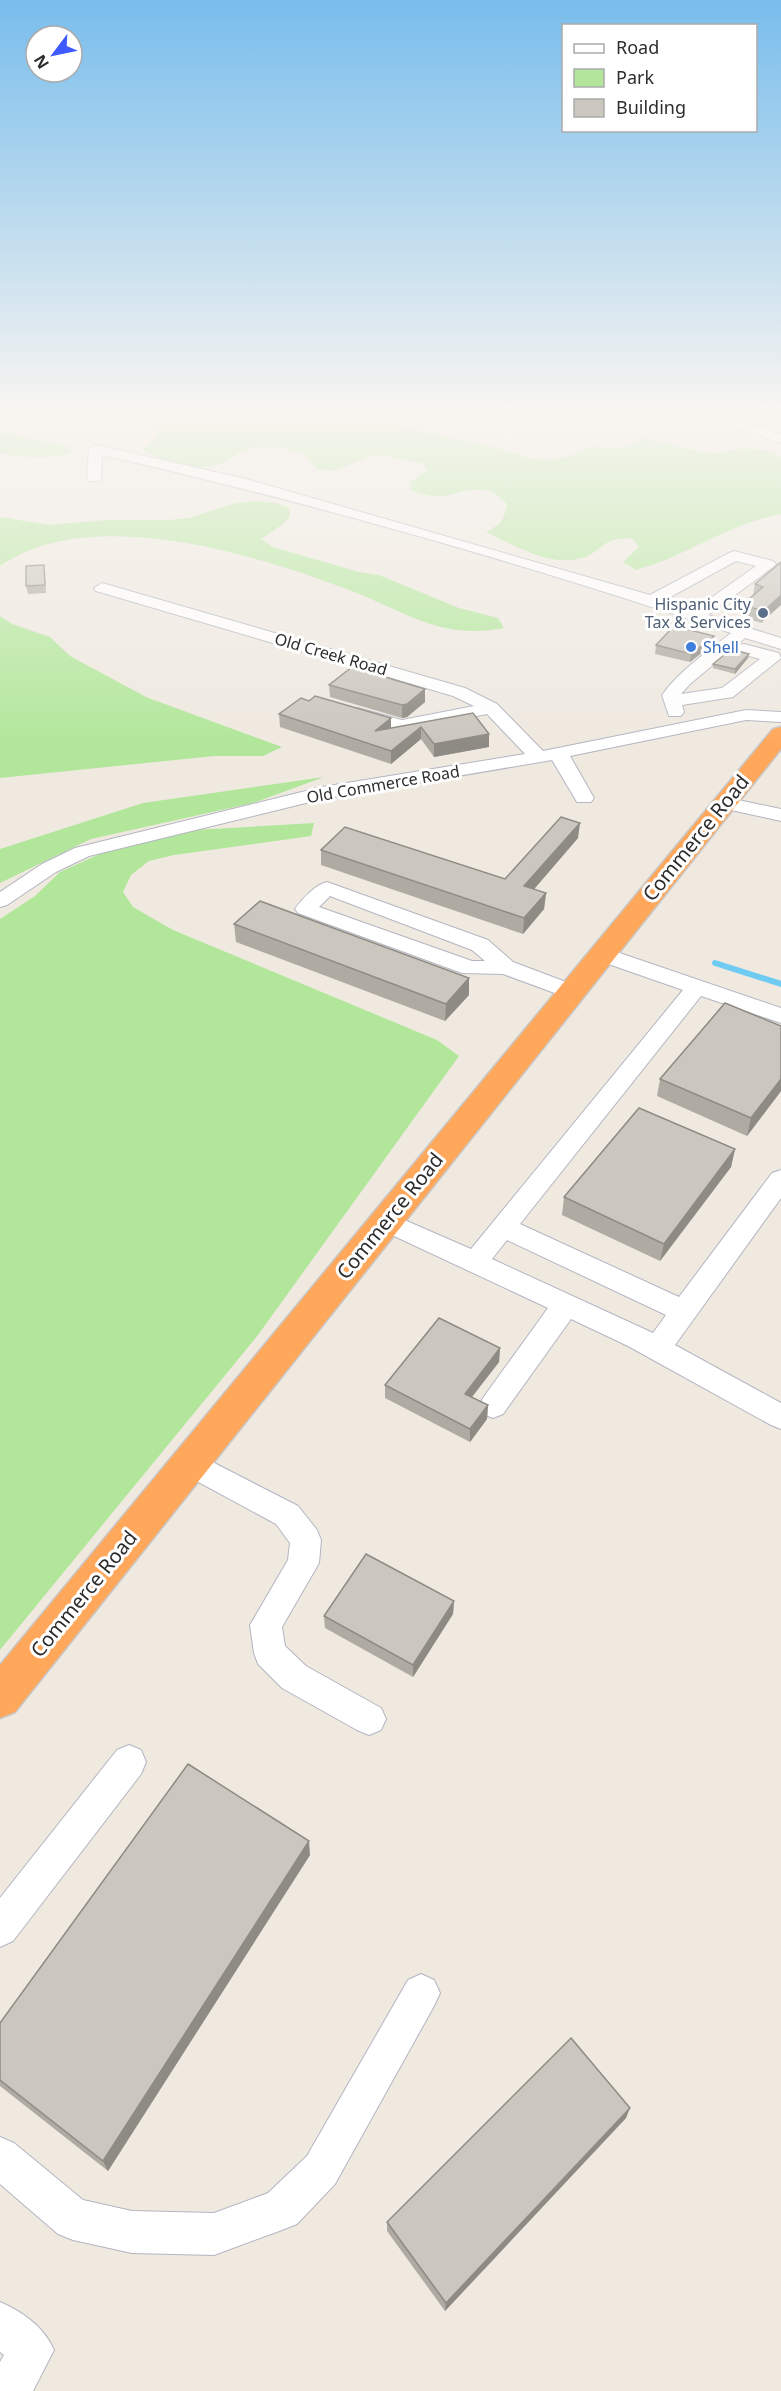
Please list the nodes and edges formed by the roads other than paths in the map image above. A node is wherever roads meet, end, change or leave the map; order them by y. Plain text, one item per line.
1 (378, 521) edge
2 (102, 588) dead end
3 (652, 601) junction
4 (696, 616) junction
5 (743, 631) junction
6 (778, 638) edge
7 (728, 644) junction
8 (760, 669) junction
9 (781, 674) edge
10 (672, 701) junction
11 (335, 706) edge
12 (491, 708) junction
13 (781, 717) edge
14 (690, 726) junction
15 (781, 734) edge
16 (548, 755) junction
17 (584, 798) dead end
18 (724, 803) junction
19 (781, 815) edge
20 (0, 901) edge
21 (602, 954) junction
22 (505, 967) junction
23 (697, 987) junction
24 (571, 992) junction
25 (781, 1016) edge
26 (781, 1179) edge
27 (386, 1221) junction
28 (503, 1227) junction
29 (475, 1262) junction
30 (566, 1304) junction
31 (684, 1311) junction
32 (657, 1348) junction
33 (493, 1406) dead end
34 (781, 1417) edge
35 (191, 1463) junction
36 (0, 1698) edge
37 (369, 1719) dead end
38 (129, 1762) dead end
39 (0, 1928) edge
40 (421, 1994) dead end
41 (0, 2157) edge
42 (0, 2324) edge
43 (8, 2391) edge

1 - 3 street
2 - 12 street, Old Creek Road
3 - 4 street
3 - 4 street
4 - 5 street
5 - 6 street
5 - 7 street
7 - 8 street
7 - 10 street
8 - 9 street
8 - 10 street
10 - 14 street
11 - 12 street
12 - 16 street, Old Creek Road
13 - 14 street, Old Commerce Road
14 - 16 street, Old Commerce Road
15 - 18 highway, Commerce Road
16 - 17 street, Old Creek Road
16 - 20 street, Old Commerce Road
18 - 19 street
18 - 21 highway, Commerce Road
21 - 23 street
21 - 24 highway, Commerce Road
22 - 22 street
22 - 24 street
23 - 25 street
23 - 28 street
24 - 27 highway, Commerce Road
26 - 31 street
27 - 29 street
27 - 35 highway, Commerce Road
28 - 29 street
28 - 31 street
29 - 30 street
30 - 32 street
30 - 33 street
31 - 32 street
32 - 34 street
35 - 36 highway, Commerce Road
35 - 37 street
38 - 39 street
40 - 41 street
42 - 43 street

